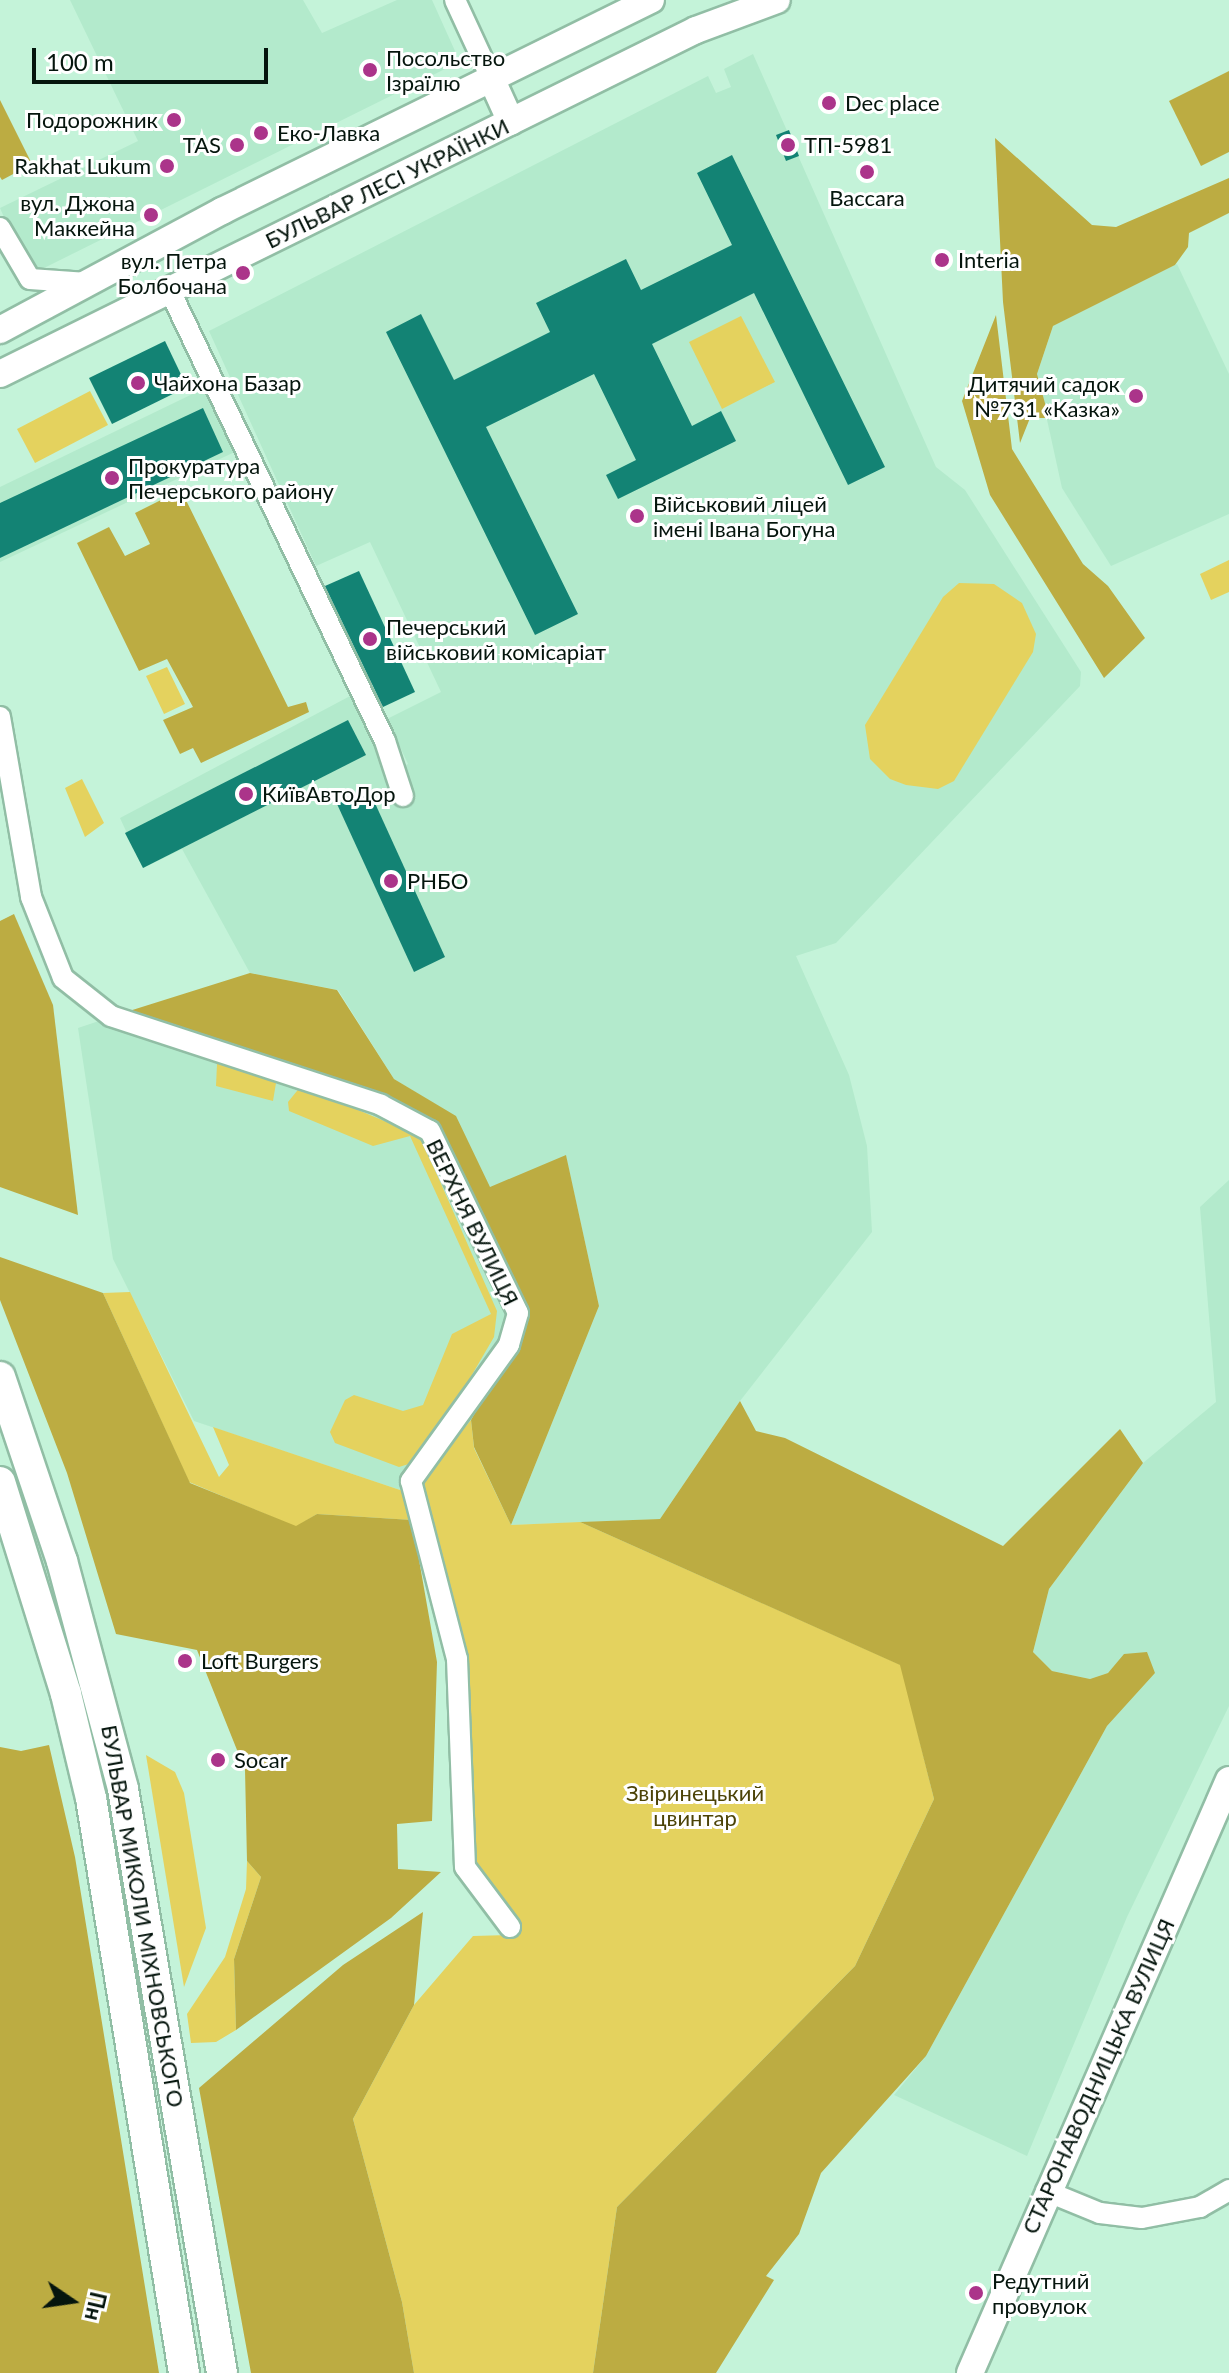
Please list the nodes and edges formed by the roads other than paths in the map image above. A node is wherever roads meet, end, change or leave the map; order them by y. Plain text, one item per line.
1 (455, 0) edge
2 (651, 0) edge
3 (777, 0) edge
4 (491, 78) junction
5 (511, 122) junction
6 (0, 228) edge
7 (87, 283) junction
8 (169, 289) junction
9 (0, 330) edge
10 (0, 374) edge
11 (0, 717) edge
12 (403, 796) dead end
13 (0, 1377) edge
14 (0, 1482) edge
15 (0, 1538) edge
16 (30, 1571) junction
17 (1229, 1780) edge
18 (510, 1927) dead end
19 (1229, 2190) edge
20 (1046, 2191) junction
21 (184, 2373) edge
22 (222, 2373) edge
23 (970, 2373) edge

1 - 4 street
2 - 4 main road
3 - 5 main road, БУЛЬВАР ЛЕСІ УКРАЇНКИ
4 - 5 main road
4 - 7 main road
5 - 8 main road, БУЛЬВАР ЛЕСІ УКРАЇНКИ
6 - 7 street
7 - 9 main road
8 - 10 main road, БУЛЬВАР ЛЕСІ УКРАЇНКИ
8 - 12 street
11 - 18 street, ВЕРХНЯ ВУЛИЦЯ
13 - 22 highway, БУЛЬВАР МИКОЛИ МІХНОВСЬКОГО
14 - 16 highway, БУЛЬВАР МИКОЛИ МІХНОВСЬКОГО
15 - 16 street
16 - 21 highway, БУЛЬВАР МИКОЛИ МІХНОВСЬКОГО
17 - 20 main road, СТАРОНАВОДНИЦЬКА ВУЛИЦЯ
19 - 20 street
20 - 23 main road, СТАРОНАВОДНИЦЬКА ВУЛИЦЯ

